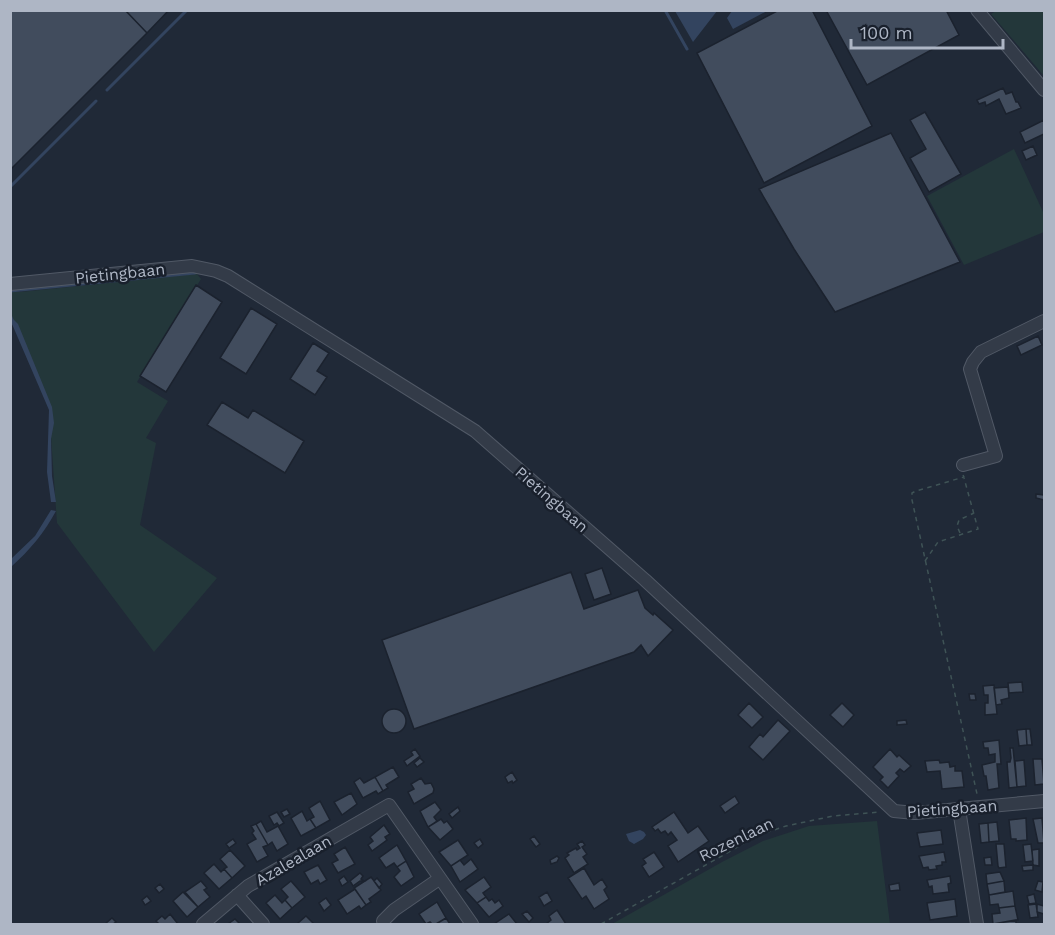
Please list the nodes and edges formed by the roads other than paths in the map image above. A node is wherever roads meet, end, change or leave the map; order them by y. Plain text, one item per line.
1 (977, 10) edge
2 (1044, 70) edge
3 (1033, 78) junction
4 (1044, 90) edge
5 (10, 284) edge
6 (1044, 321) edge
7 (963, 471) road end
8 (1044, 801) edge
9 (959, 809) junction
10 (439, 879) junction
11 (237, 895) junction
12 (382, 921) dead end
13 (203, 924) edge
14 (263, 924) edge
15 (471, 924) edge
16 (977, 924) edge

1 - 3 street
2 - 3 street
3 - 4 street
5 - 9 street, Pietingbaan
6 - 7 street
8 - 9 street, Pietingbaan
9 - 16 street
10 - 11 street, Azalealaan
10 - 12 street
10 - 15 street
11 - 13 street, Azalealaan
11 - 14 street

